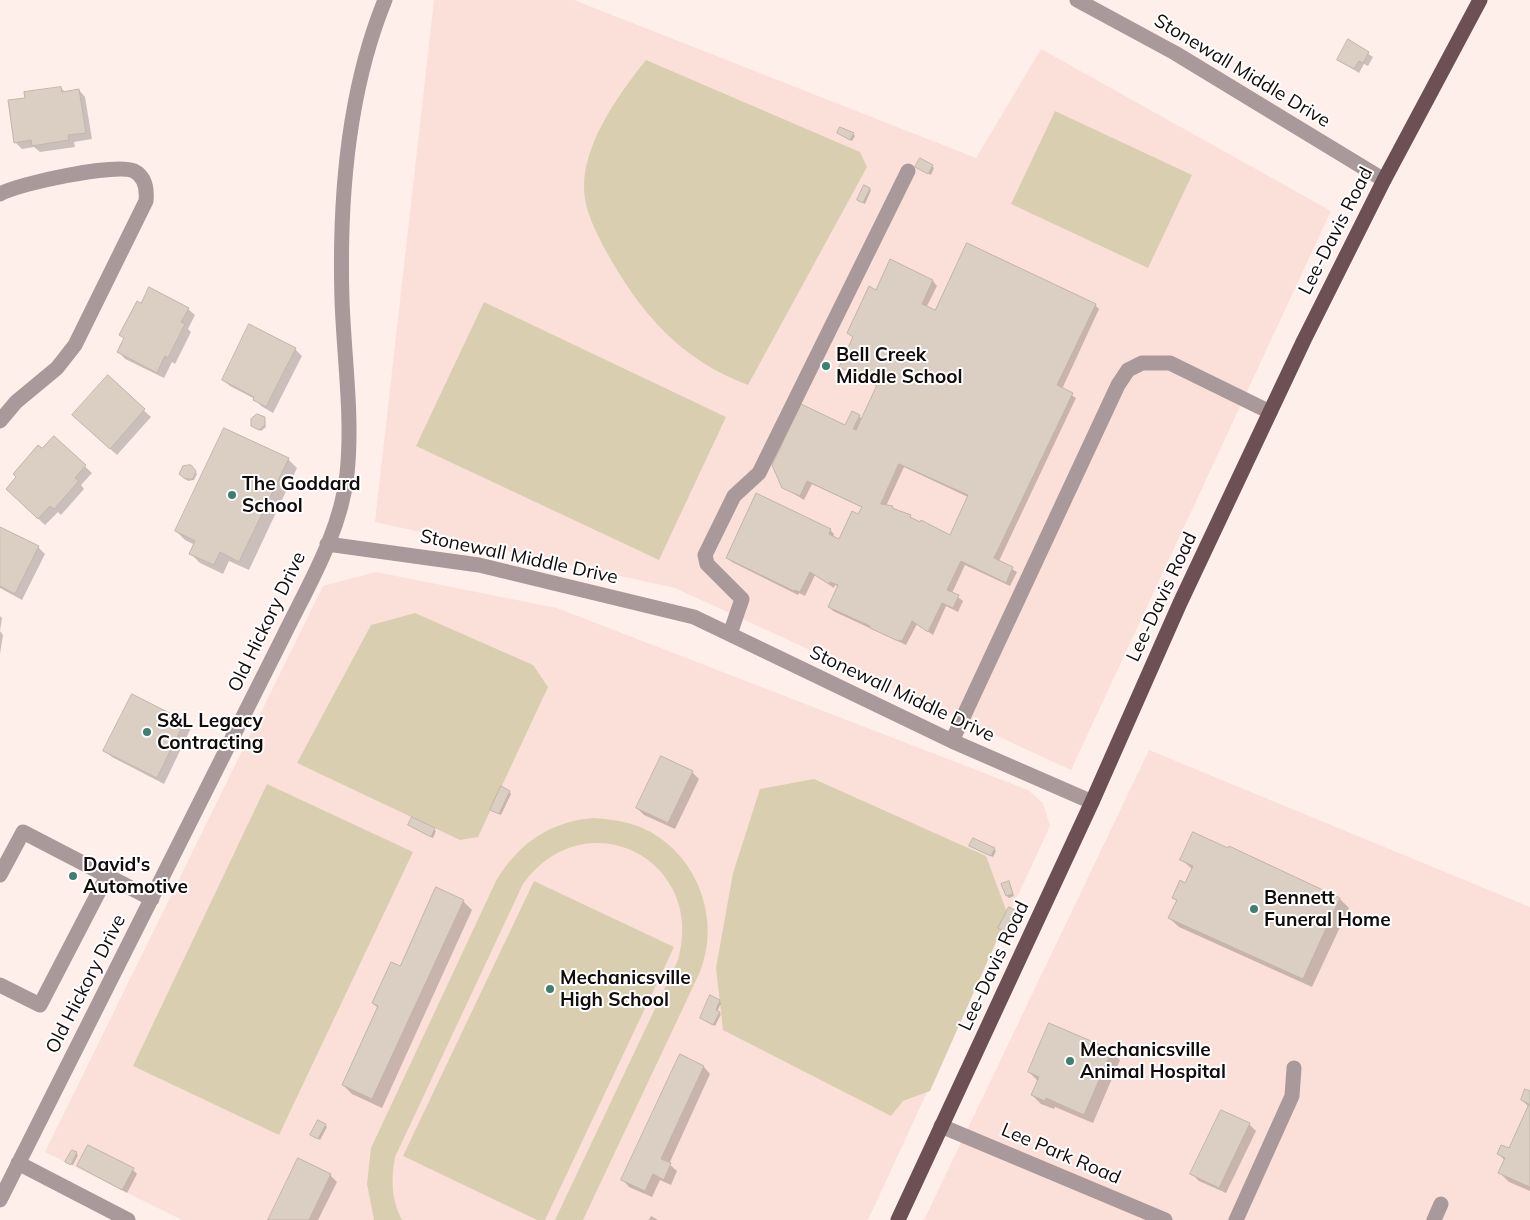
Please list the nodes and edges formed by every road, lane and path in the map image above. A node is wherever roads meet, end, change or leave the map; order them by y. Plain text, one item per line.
1 (385, 0) edge
2 (1077, 0) edge
3 (1480, 0) edge
4 (908, 171) dead end
5 (1384, 180) junction
6 (0, 194) edge
7 (1270, 412) junction
8 (0, 421) edge
9 (327, 544) junction
10 (730, 634) junction
11 (952, 741) junction
12 (1092, 802) junction
13 (0, 876) edge
14 (107, 876) junction
15 (152, 899) junction
16 (0, 985) edge
17 (1294, 1068) dead end
18 (941, 1126) junction
19 (18, 1163) junction
20 (0, 1200) edge
21 (1441, 1204) dead end
22 (128, 1220) edge
23 (898, 1220) edge
24 (1165, 1220) edge
25 (1236, 1220) edge
26 (1434, 1220) edge

1 - 9 street
2 - 5 street, Stonewall Middle Drive
3 - 5 main road, Lee-Davis Road
4 - 10 street
5 - 7 main road, Lee-Davis Road
6 - 8 street
7 - 11 street
7 - 12 main road, Lee-Davis Road
9 - 10 street, Stonewall Middle Drive
9 - 15 street, Old Hickory Drive
10 - 11 street, Stonewall Middle Drive
11 - 12 street, Stonewall Middle Drive
12 - 18 main road, Lee-Davis Road
13 - 14 street
14 - 15 street
14 - 16 street
15 - 19 street, Old Hickory Drive
17 - 25 street
18 - 23 main road, Lee-Davis Road
18 - 24 street, Lee Park Road
19 - 20 street, Old Hickory Drive
19 - 22 street
21 - 26 street

